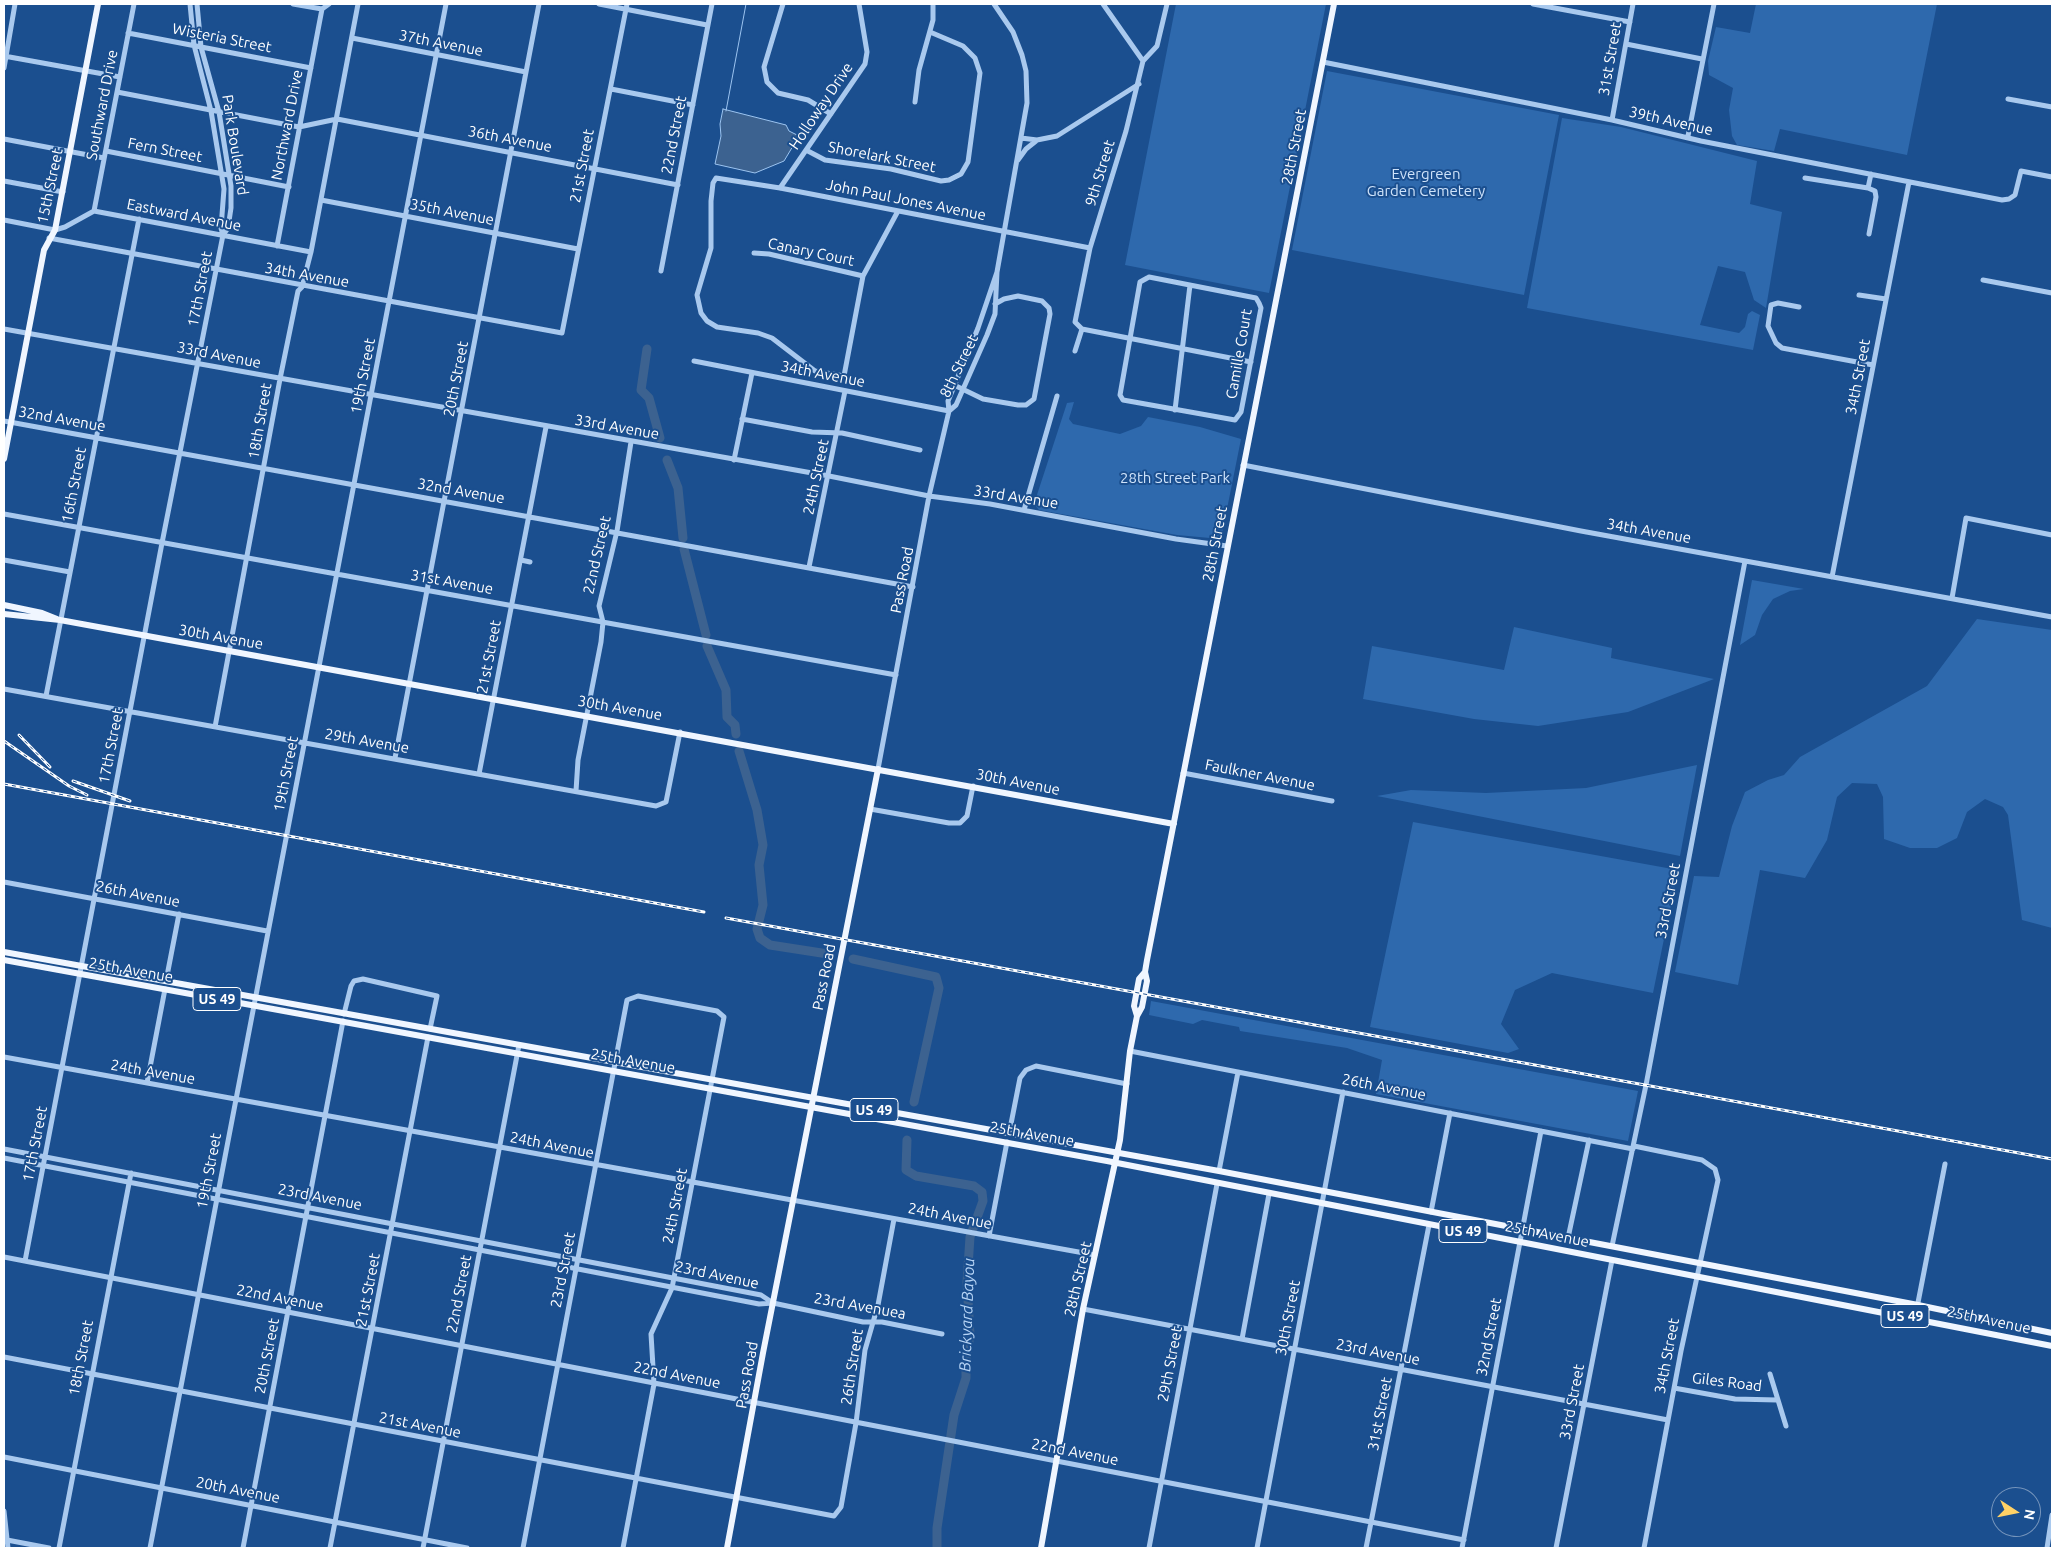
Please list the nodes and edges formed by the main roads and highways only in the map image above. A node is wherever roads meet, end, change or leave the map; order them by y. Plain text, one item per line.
1 (98, 4) edge
2 (1334, 4) edge
3 (7, 422) edge
4 (4, 460) edge
5 (4, 605) edge
6 (4, 614) edge
7 (60, 620) junction
8 (878, 769) junction
9 (1174, 824) junction
10 (4, 952) edge
11 (4, 960) edge
12 (813, 1099) junction
13 (811, 1107) junction
14 (1117, 1154) junction
15 (1115, 1162) junction
16 (1996, 1320) junction
17 (1994, 1333) junction
18 (2052, 1333) edge
19 (2052, 1346) edge
20 (727, 1548) edge
21 (1041, 1548) edge

1 - 3 main road, 15th Street
2 - 9 main road, 28th Street
3 - 4 main road, 15th Street
5 - 7 main road, 30th Avenue
6 - 7 main road, 30th Avenue
7 - 8 main road, 30th Avenue
8 - 9 main road, 30th Avenue
8 - 12 main road, Pass Road
9 - 14 main road, 28th Street
10 - 12 main road, 25th Avenue / US 49
11 - 13 main road, 25th Avenue / US 49
12 - 13 main road, Pass Road
12 - 14 main road, 25th Avenue / US 49
13 - 15 main road, 25th Avenue / US 49
13 - 20 main road, Pass Road
14 - 15 main road, 28th Street
14 - 16 main road, 25th Avenue / US 49
15 - 17 main road, 25th Avenue / US 49
15 - 21 main road, 28th Street
16 - 17 main road
16 - 18 main road, 25th Avenue / US 49
17 - 19 main road, 25th Avenue / US 49

